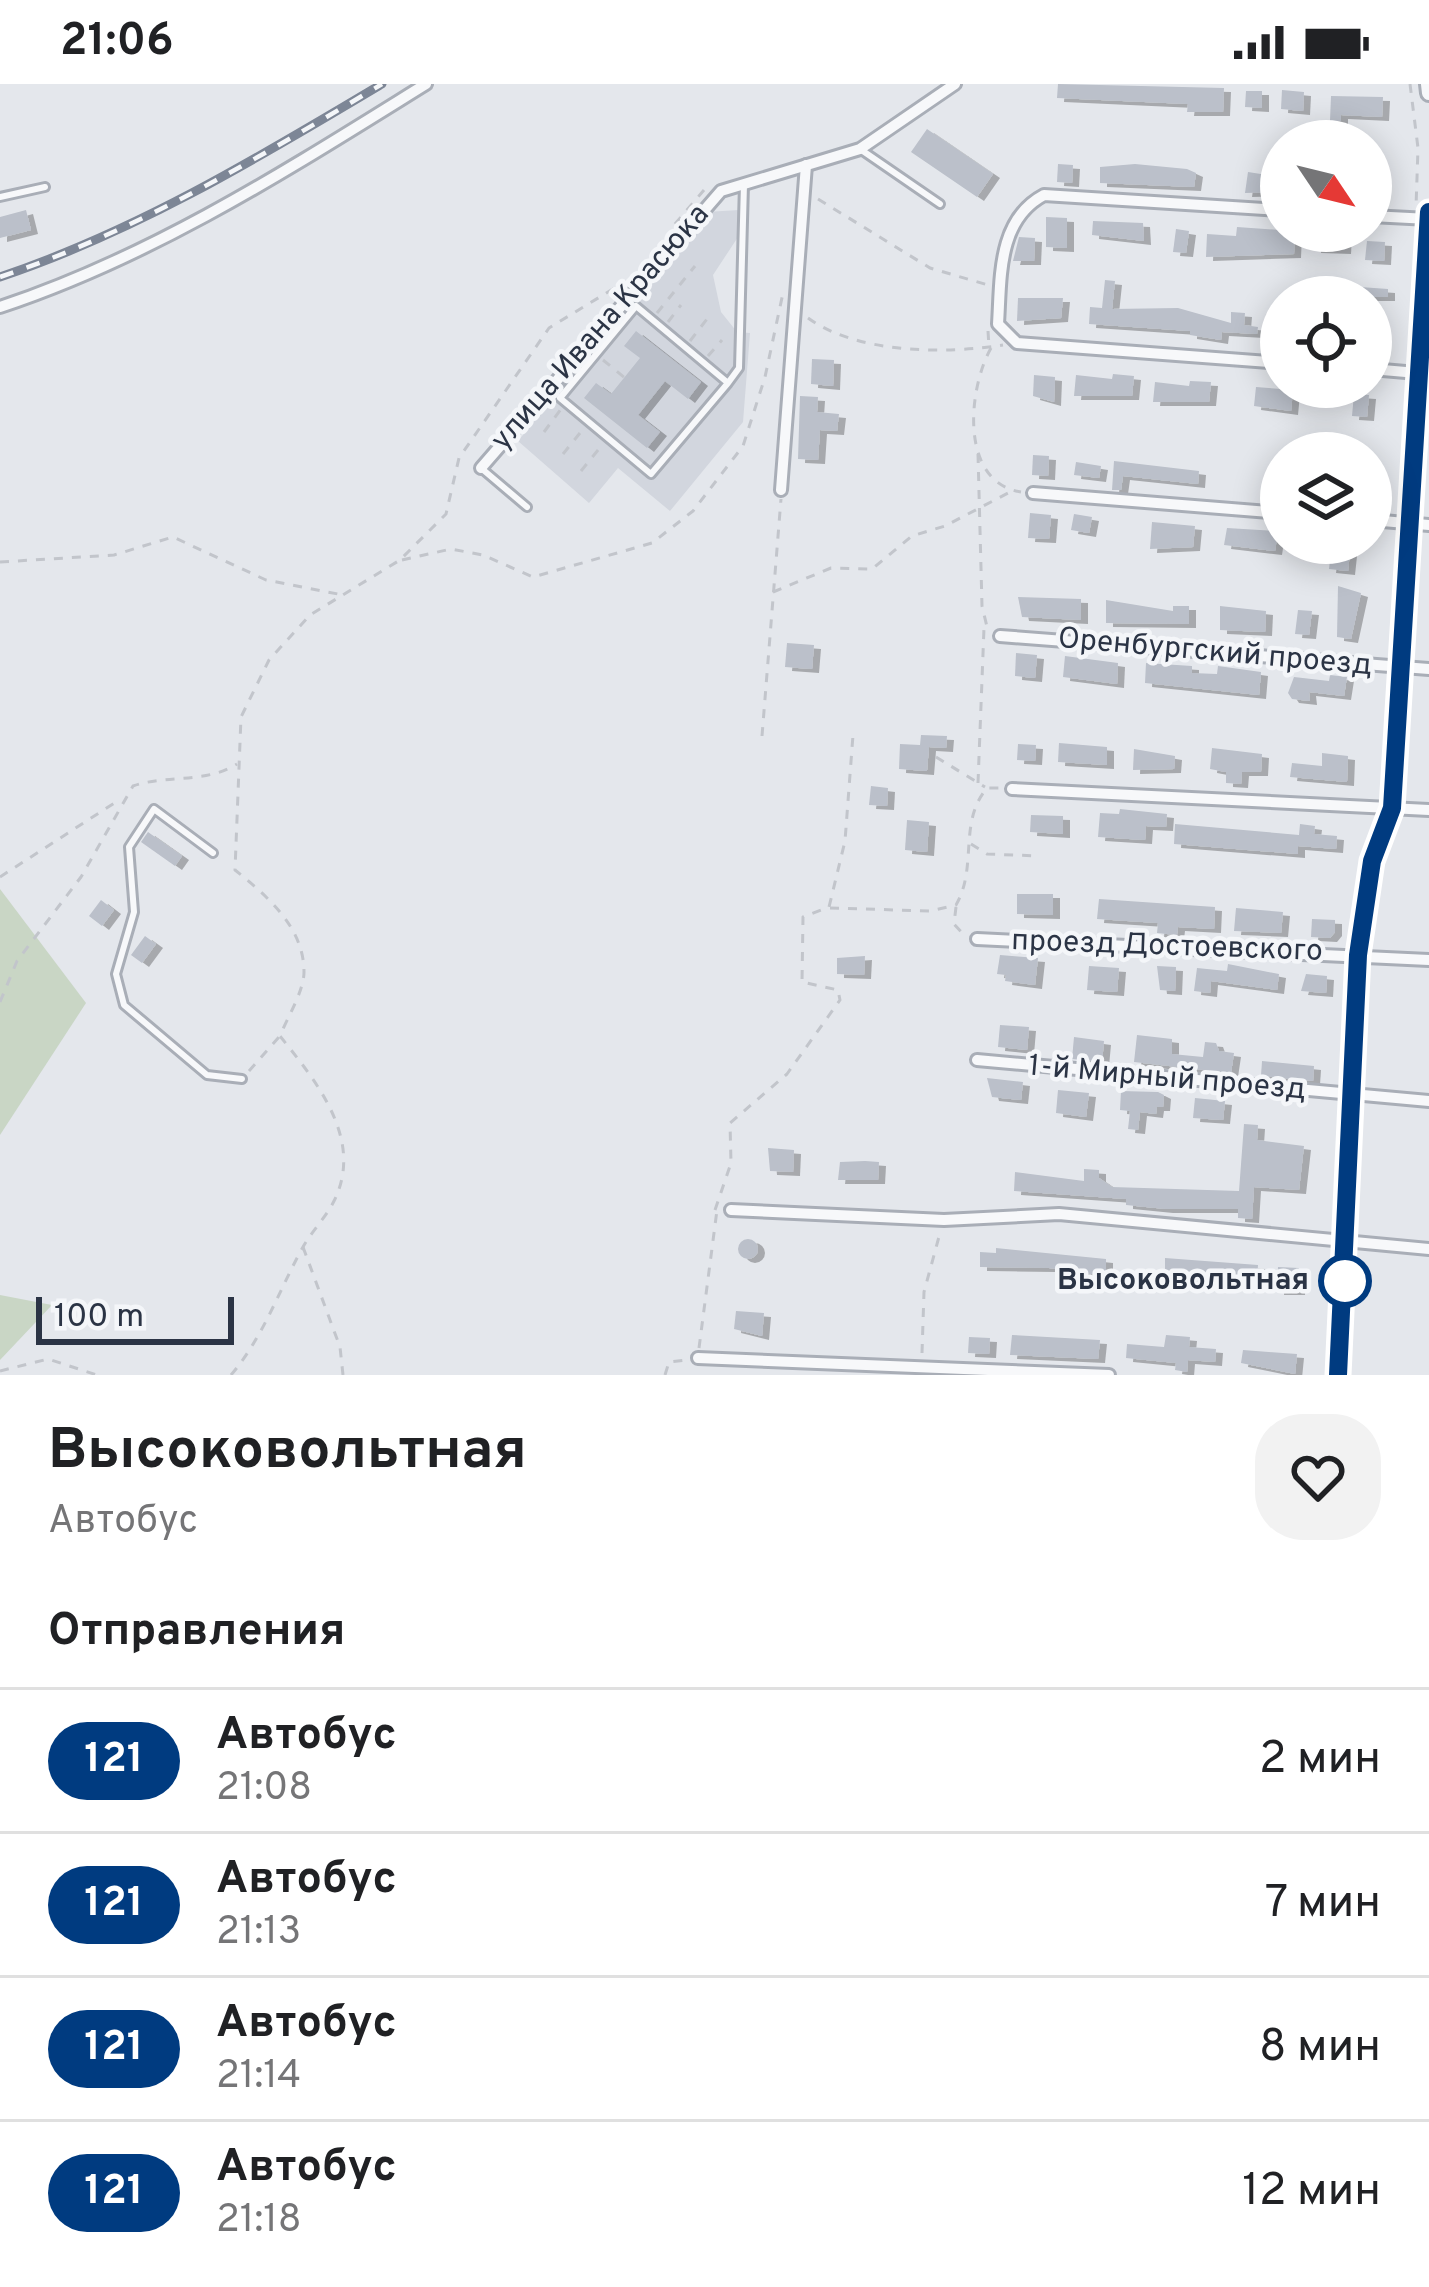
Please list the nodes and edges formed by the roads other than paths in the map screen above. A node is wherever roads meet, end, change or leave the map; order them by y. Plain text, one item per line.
1 (425, 84) edge
2 (956, 84) edge
3 (1428, 84) edge
4 (1429, 93) edge
5 (860, 149) junction
6 (806, 165) junction
7 (744, 184) junction
8 (45, 187) dead end
9 (0, 197) edge
10 (940, 204) dead end
11 (1260, 209) edge
12 (1392, 216) edge
13 (1425, 217) edge
14 (0, 307) edge
15 (1260, 360) edge
16 (1392, 371) edge
17 (1423, 373) edge
18 (728, 382) junction
19 (482, 468) joint
20 (781, 490) road end
21 (1033, 493) road end
22 (527, 507) dead end
23 (1260, 511) edge
24 (1392, 522) edge
25 (1408, 523) junction
26 (1429, 525) edge
27 (1000, 636) road end
28 (1400, 668) junction
29 (1429, 669) edge
30 (1012, 789) road end
31 (1392, 808) junction
32 (1429, 810) edge
33 (213, 853) road end
34 (977, 939) road end
35 (1358, 955) junction
36 (1429, 960) edge
37 (977, 1060) dead end
38 (242, 1078) road end
39 (1353, 1096) junction
40 (1429, 1101) edge
41 (731, 1210) road end
42 (1347, 1242) junction
43 (1429, 1249) edge
44 (698, 1358) road end
45 (921, 1371) edge
46 (1109, 1375) edge
47 (1338, 1375) edge

1 - 14 street
2 - 5 street, улица Ивана Красюка
3 - 4 street
5 - 6 street, улица Ивана Красюка
5 - 10 lane
6 - 7 street, улица Ивана Красюка
6 - 20 street
7 - 18 lane
7 - 19 street, улица Ивана Красюка
8 - 9 lane
11 - 15 street
12 - 13 street
13 - 17 street
16 - 17 street
17 - 25 street
18 - 18 lane
19 - 22 lane
21 - 23 street
24 - 25 street
25 - 26 street
25 - 28 street
27 - 28 street, Оренбургский проезд
28 - 29 street, Оренбургский проезд
28 - 31 street
30 - 31 street
31 - 32 street
31 - 35 street
33 - 38 lane
34 - 35 street, проезд Достоевского
35 - 36 street, проезд Достоевского
35 - 39 street
37 - 39 street, 1-й Мирный проезд
39 - 40 street, 1-й Мирный проезд
39 - 42 street
41 - 42 street
42 - 43 street
42 - 47 street
44 - 45 street
45 - 46 street

